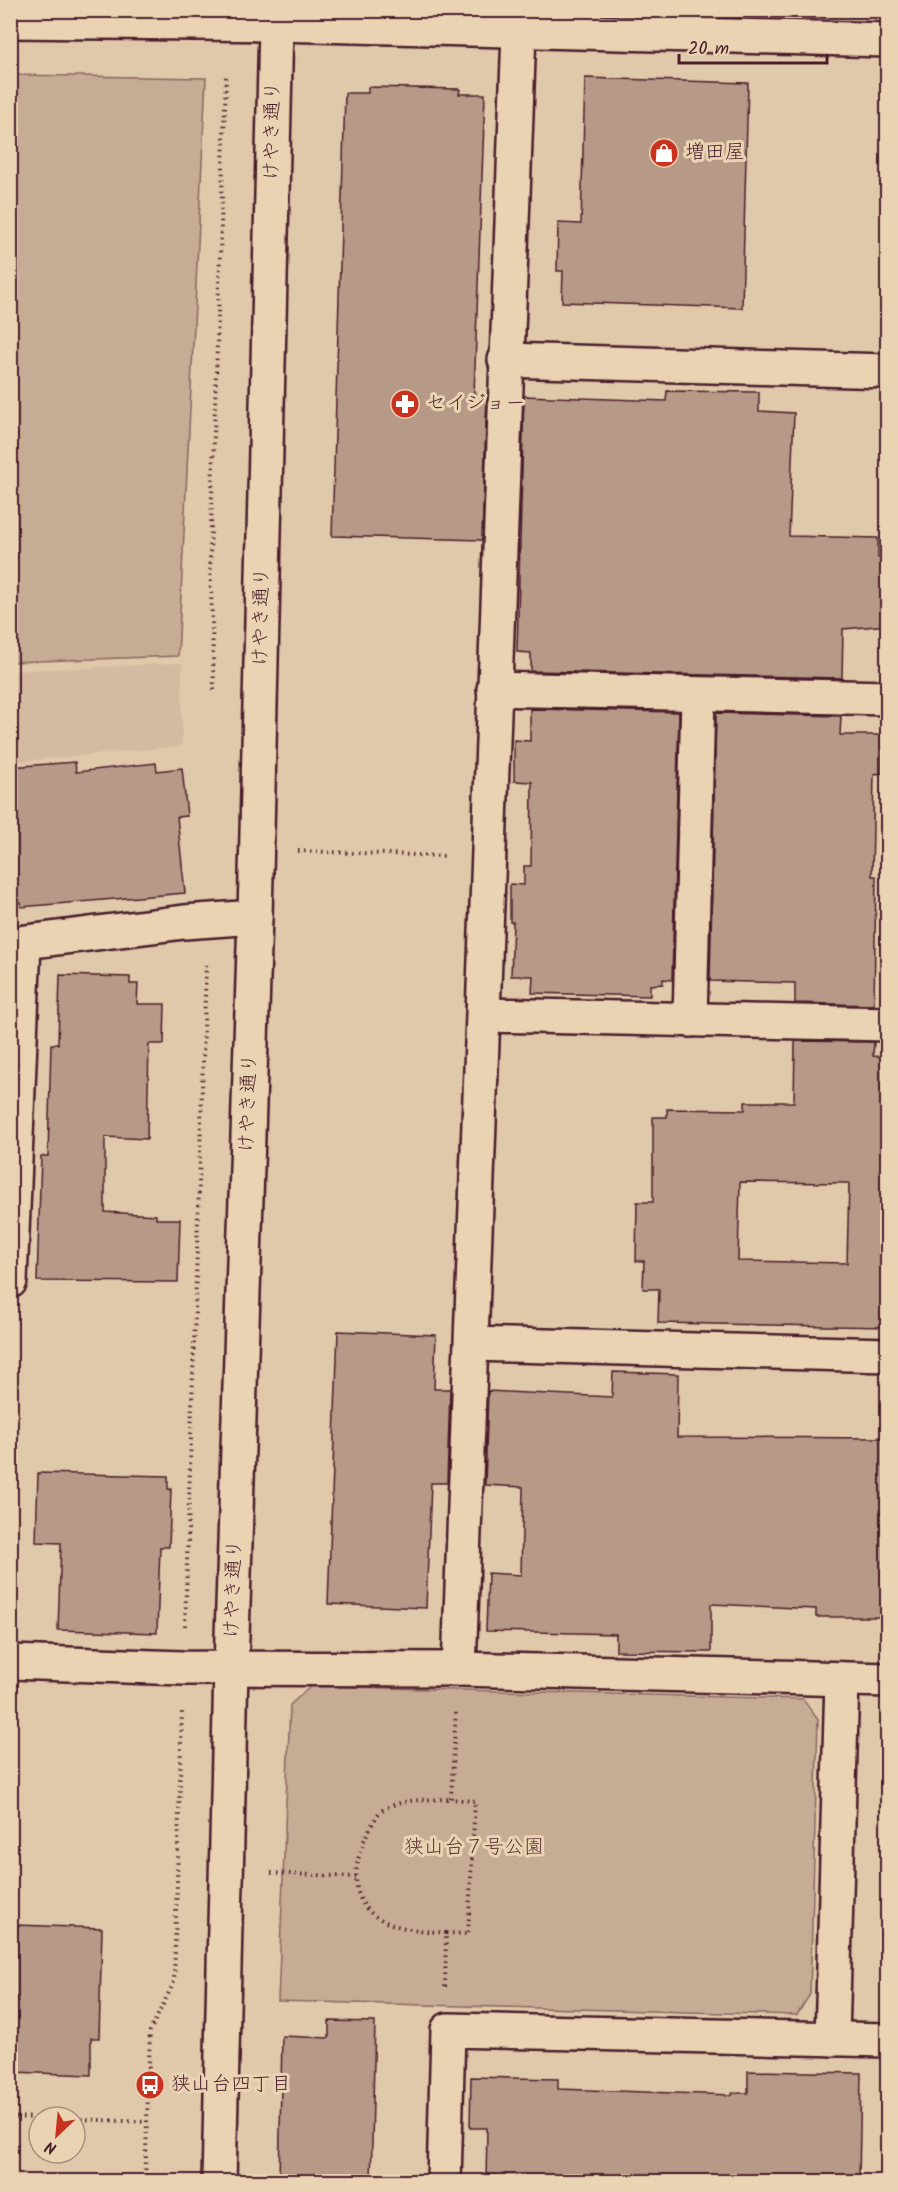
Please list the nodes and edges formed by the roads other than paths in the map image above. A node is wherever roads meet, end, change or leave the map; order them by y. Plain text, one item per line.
1 (10, 21) edge
2 (276, 24) junction
3 (519, 32) junction
4 (888, 40) edge
5 (505, 360) junction
6 (888, 371) edge
7 (494, 689) junction
8 (698, 696) junction
9 (888, 699) edge
10 (255, 917) junction
11 (17, 943) edge
12 (485, 1015) junction
13 (690, 1020) junction
14 (888, 1024) edge
15 (10, 1281) edge
16 (472, 1344) junction
17 (888, 1355) edge
18 (10, 1662) edge
19 (231, 1668) junction
20 (459, 1669) junction
21 (842, 1679) junction
22 (888, 1680) edge
23 (832, 2039) junction
24 (888, 2040) edge
25 (219, 2181) edge
26 (444, 2181) edge

1 - 2 street
2 - 3 street
2 - 10 street, けやき通り
3 - 4 street
3 - 5 street
5 - 6 street
5 - 7 street
7 - 8 street
7 - 12 street
8 - 9 street
8 - 13 street
10 - 11 street
10 - 19 street, けやき通り
11 - 15 street
12 - 13 street
12 - 16 street
13 - 14 street
16 - 17 street
16 - 20 street
18 - 19 street
19 - 20 street
19 - 25 street, けやき通り
20 - 21 street
21 - 22 street
21 - 23 street
23 - 24 street
23 - 26 street

